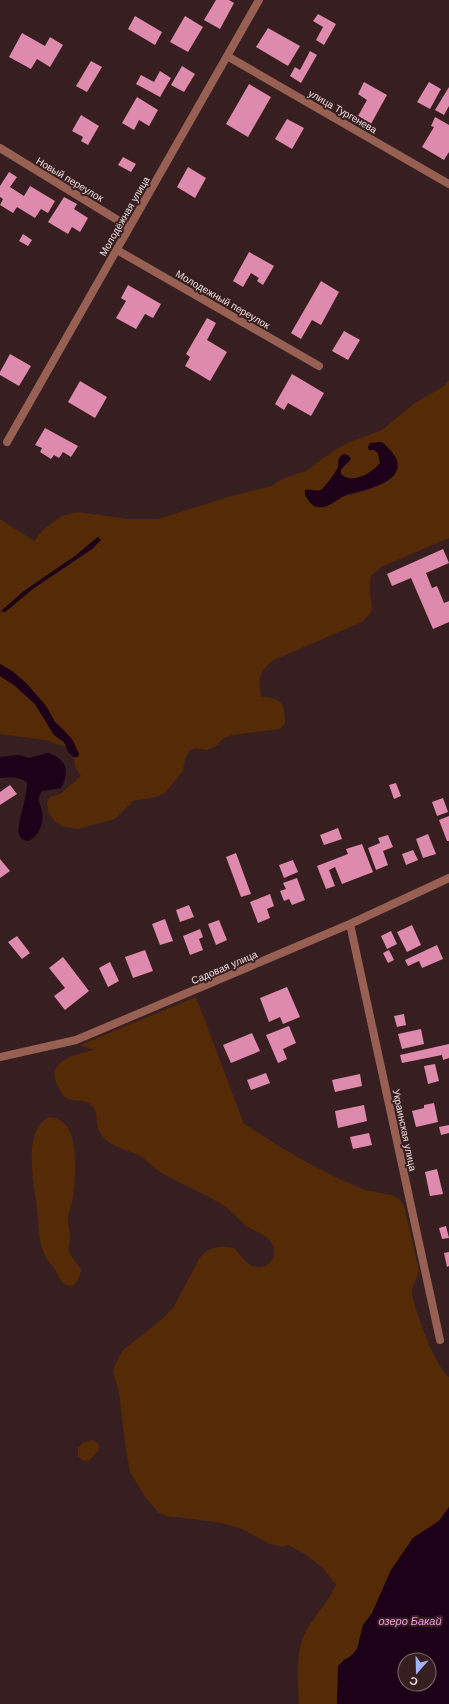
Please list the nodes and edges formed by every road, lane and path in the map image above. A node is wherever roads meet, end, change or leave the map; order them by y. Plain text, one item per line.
1 (259, 0) edge
2 (227, 56) junction
3 (0, 148) edge
4 (449, 184) edge
5 (129, 227) junction
6 (116, 250) junction
7 (319, 366) dead end
8 (7, 442) dead end
9 (449, 878) edge
10 (350, 924) junction
11 (0, 1056) edge
12 (440, 1340) dead end

1 - 2 street, Молодёжная улица
2 - 4 street, улица Тургенева
2 - 5 street, Молодёжная улица
3 - 5 street, Новый переулок
5 - 6 street, Молодёжная улица
6 - 7 street, Молодежный переулок
6 - 8 street, Молодёжная улица
9 - 10 street, Садовая улица
10 - 11 street, Садовая улица
10 - 12 street, Украинская улица

